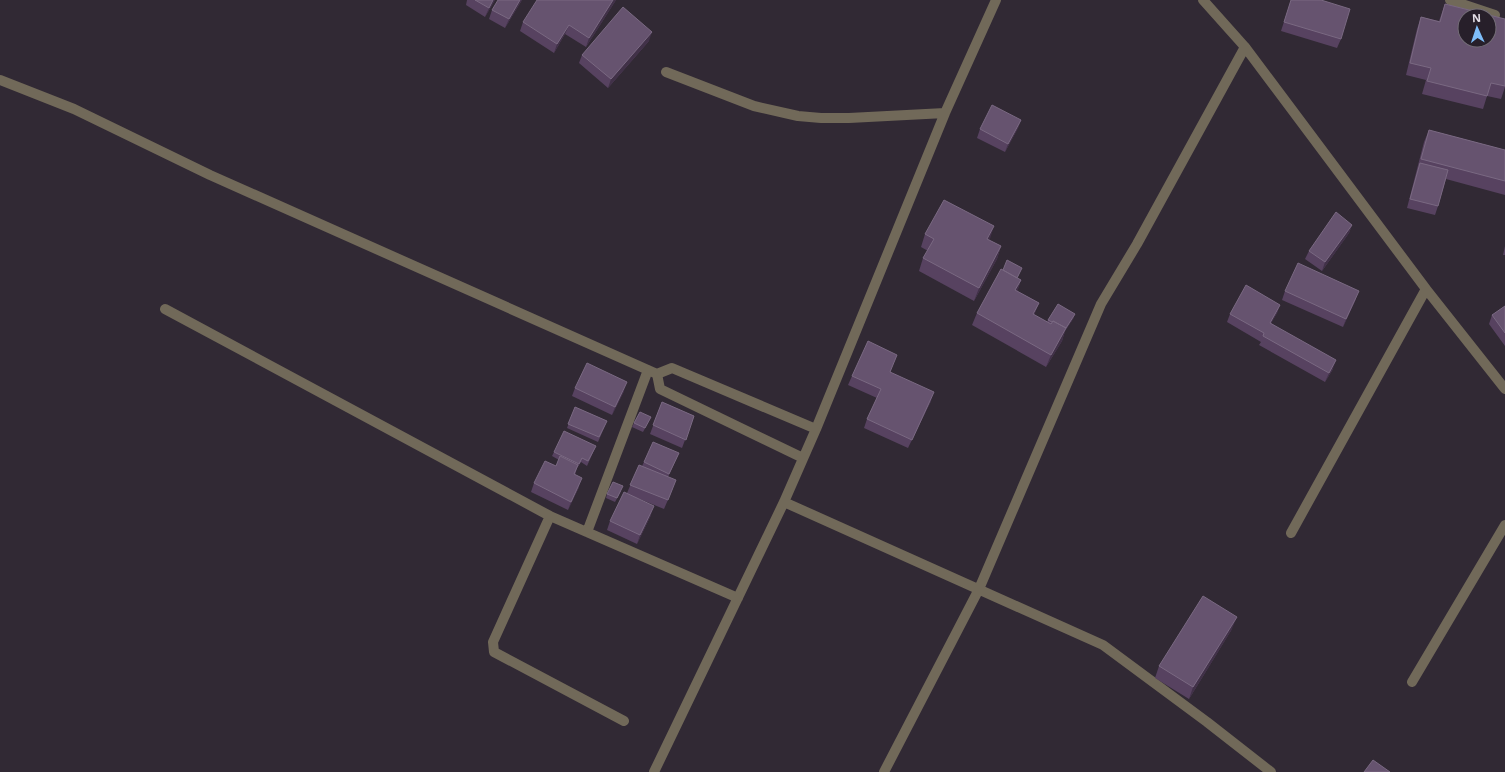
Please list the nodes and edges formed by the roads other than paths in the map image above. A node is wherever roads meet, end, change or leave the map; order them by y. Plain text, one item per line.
1 (996, 0) edge
2 (1203, 0) edge
3 (1450, 0) edge
4 (1474, 8) edge
5 (1245, 47) junction
6 (666, 72) dead end
7 (0, 80) edge
8 (945, 113) junction
9 (1426, 289) junction
10 (164, 309) dead end
11 (652, 372) junction
12 (1505, 389) edge
13 (816, 429) junction
14 (803, 458) junction
15 (784, 502) junction
16 (550, 516) junction
17 (1505, 525) edge
18 (587, 532) junction
19 (1291, 534) dead end
20 (979, 589) junction
21 (738, 598) junction
22 (1412, 682) dead end
23 (624, 721) dead end
24 (654, 772) edge
25 (884, 772) edge
26 (1271, 772) edge

1 - 8 street
2 - 5 street
3 - 4 street
5 - 9 street
5 - 20 street
6 - 8 street
7 - 11 street
8 - 13 street
9 - 12 street
9 - 19 street
10 - 16 street
11 - 13 street
11 - 14 street
11 - 18 street
13 - 14 street
14 - 15 street
15 - 20 street
15 - 21 street
16 - 18 street
16 - 23 street
17 - 22 street
18 - 21 street
20 - 25 street
20 - 26 street
21 - 24 street

